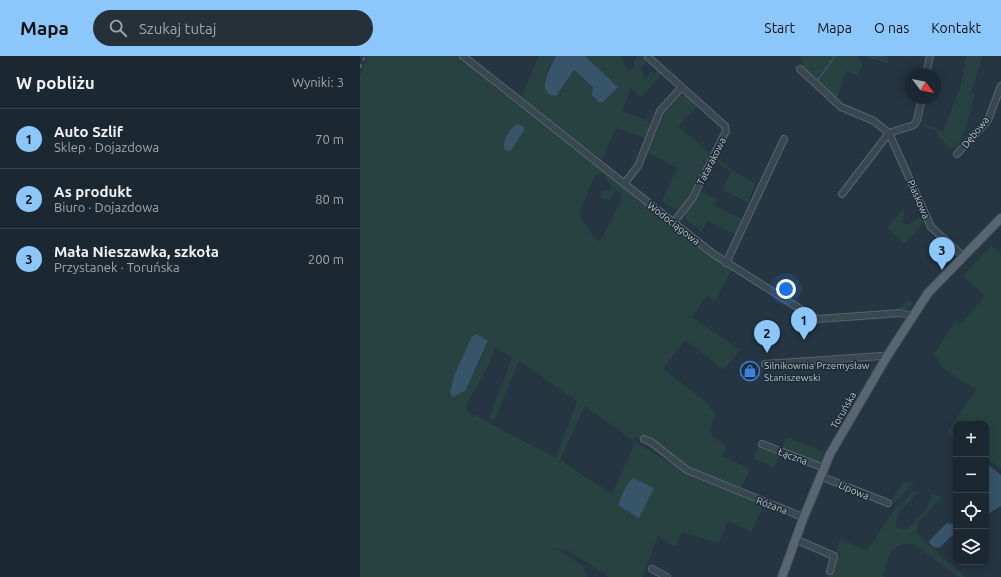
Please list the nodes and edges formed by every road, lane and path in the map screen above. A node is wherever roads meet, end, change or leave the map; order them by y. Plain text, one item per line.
1 (463, 56) edge
2 (930, 56) edge
3 (648, 57) edge
4 (927, 68) edge
5 (800, 69) dead end
6 (1001, 86) edge
7 (681, 88) junction
8 (921, 104) edge
9 (889, 133) junction
10 (784, 140) dead end
11 (957, 154) dead end
12 (624, 184) junction
13 (842, 194) dead end
14 (1001, 218) edge
15 (674, 222) junction
16 (963, 256) junction
17 (726, 263) junction
18 (912, 316) junction
19 (886, 358) junction
20 (765, 364) dead end
21 (644, 439) dead end
22 (762, 444) dead end
23 (822, 472) junction
24 (888, 503) dead end
25 (803, 517) junction
26 (795, 539) junction
27 (652, 569) dead end
28 (830, 571) dead end
29 (668, 577) edge
30 (782, 577) edge

1 - 12 street, Wodociągowa
2 - 4 street
3 - 7 street, Tatarakowa
5 - 9 street, Piaskowa
6 - 11 street, Dębowa
7 - 12 street
7 - 15 street, Tatarakowa
8 - 9 street
9 - 13 street
9 - 16 street, Piaskowa
10 - 17 street
12 - 15 street, Wodociągowa
14 - 16 main road, Toruńska
15 - 17 street, Wodociągowa
16 - 18 main road, Toruńska
17 - 18 street, Wodociągowa
18 - 19 main road, Toruńska
19 - 20 street
19 - 23 main road, Toruńska
21 - 25 street, Różana
22 - 23 street, Łączna
23 - 24 street, Lipowa
23 - 25 main road, Toruńska
25 - 26 main road, Toruńska
26 - 28 street
26 - 30 main road, Toruńska
27 - 29 street

